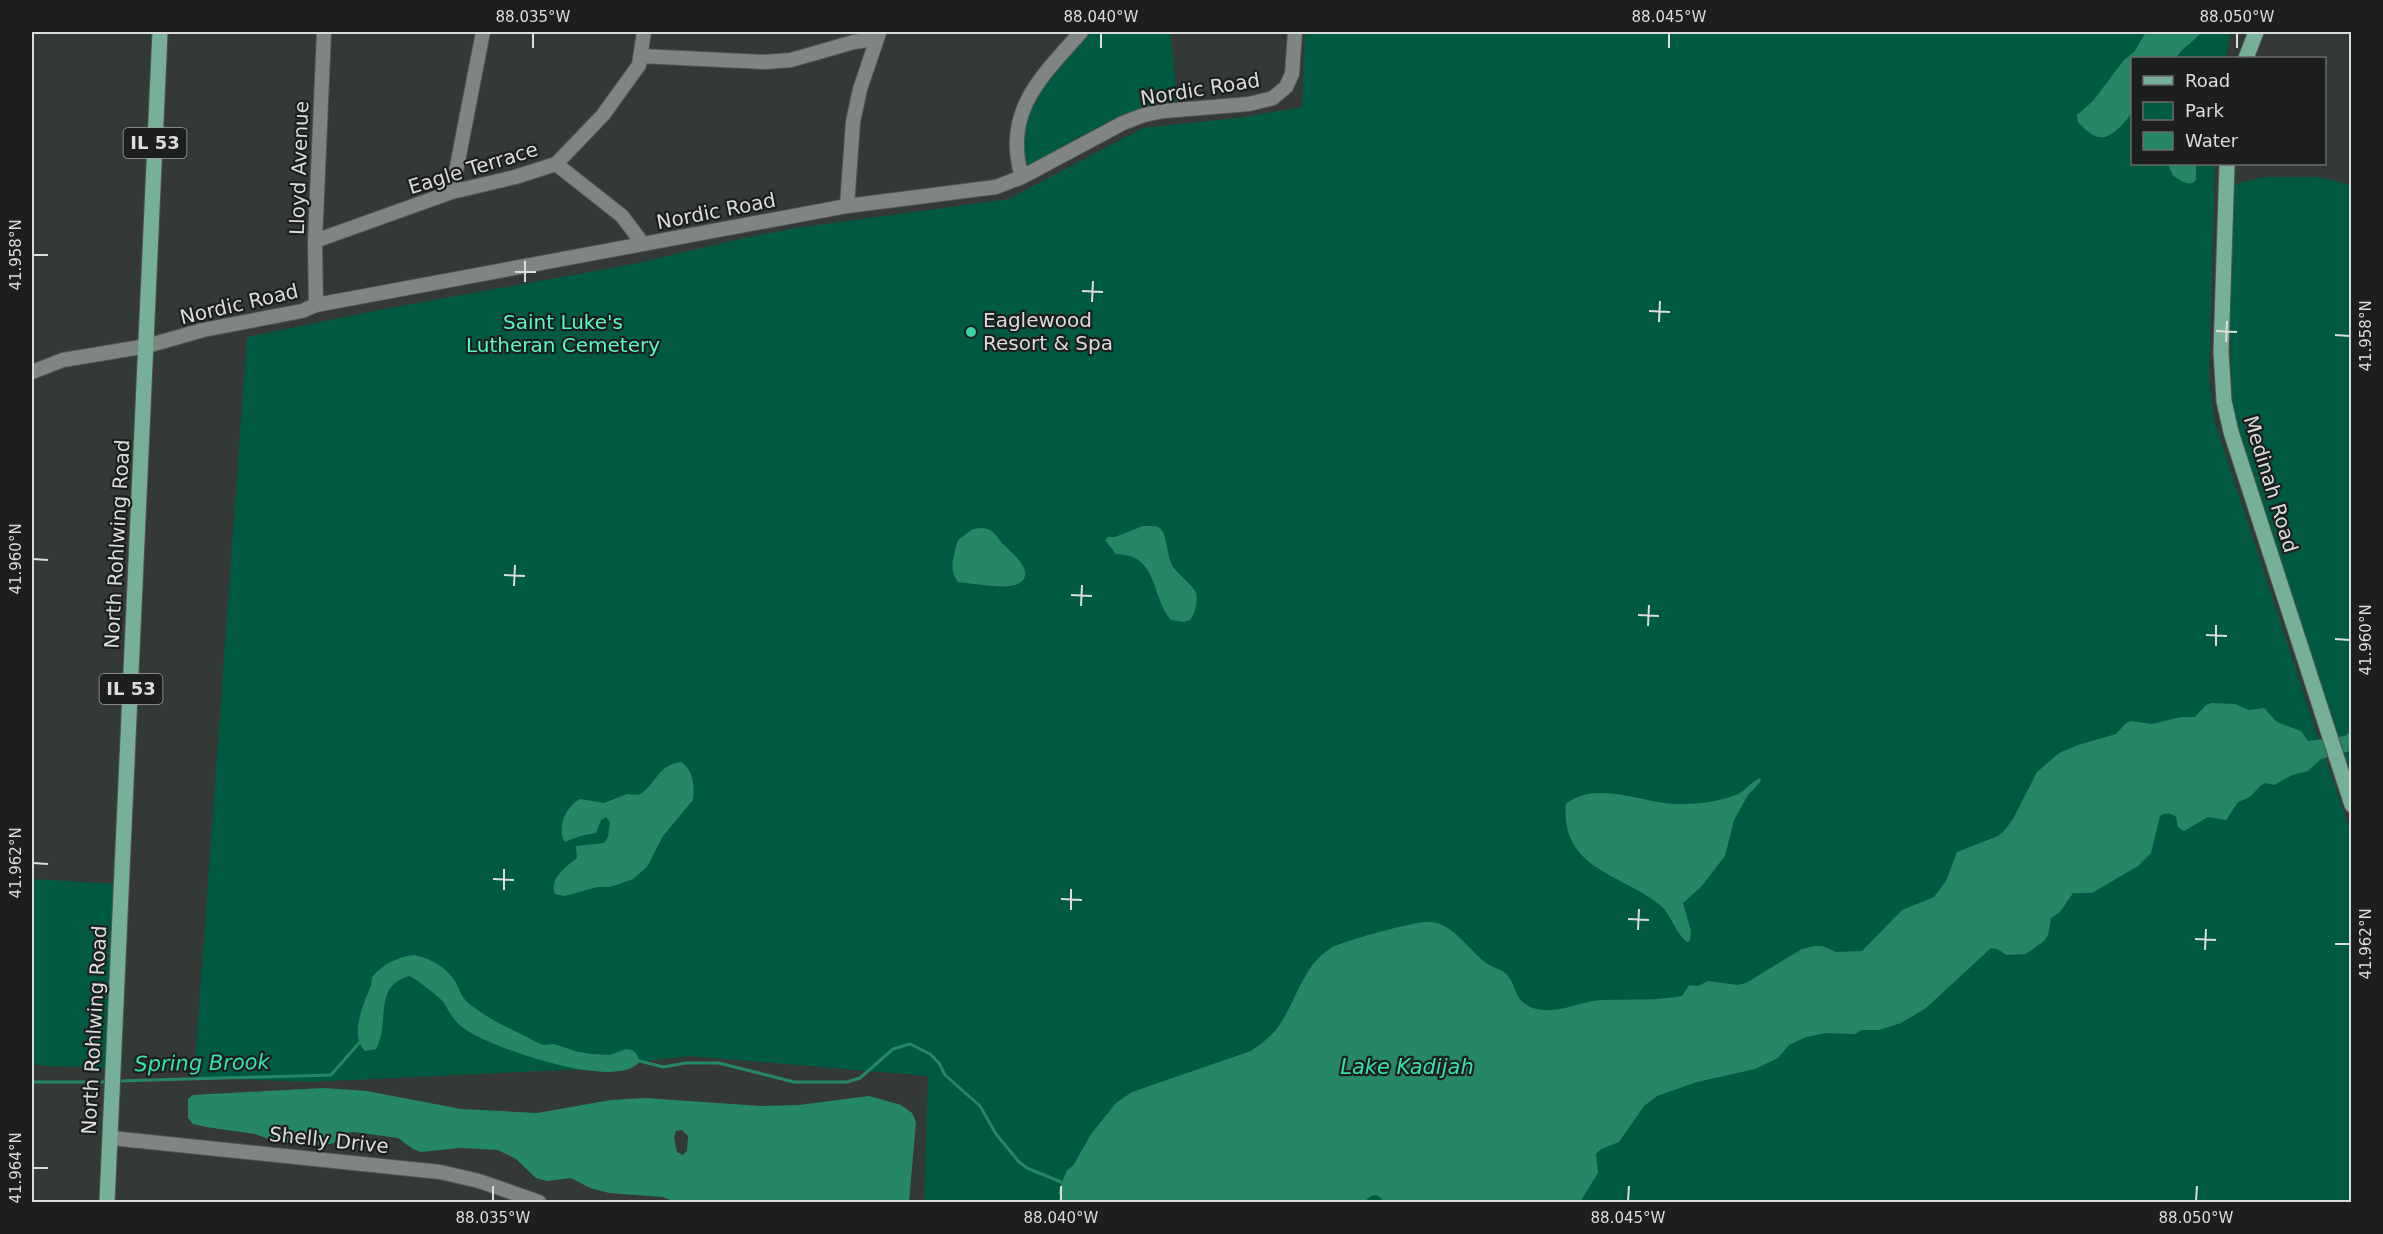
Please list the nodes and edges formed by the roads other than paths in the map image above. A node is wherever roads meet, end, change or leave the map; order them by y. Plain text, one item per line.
1 (160, 32) edge
2 (324, 32) edge
3 (483, 32) edge
4 (644, 32) edge
5 (1081, 32) edge
6 (1295, 32) edge
7 (2256, 32) edge
8 (878, 35) edge
9 (640, 56) junction
10 (2246, 57) edge
11 (556, 164) junction
12 (2227, 165) edge
13 (1022, 177) junction
14 (452, 192) junction
15 (847, 206) junction
16 (315, 242) junction
17 (643, 244) junction
18 (316, 305) junction
19 (147, 346) junction
20 (32, 372) edge
21 (2352, 805) edge
22 (111, 1138) junction
23 (107, 1203) edge
24 (539, 1203) edge

1 - 19 main road, North Rohlwing Road / IL 53
2 - 16 street, Lloyd Avenue
3 - 14 street
4 - 9 street, Eagle Terrace
5 - 13 street
6 - 13 street, Nordic Road
7 - 10 main road
8 - 9 street
8 - 15 street
9 - 11 street, Eagle Terrace
11 - 14 street, Eagle Terrace
11 - 17 street
12 - 21 main road, Medinah Road
13 - 15 street, Nordic Road
14 - 16 street, Eagle Terrace
15 - 17 street, Nordic Road
16 - 18 street, Lloyd Avenue
17 - 18 street, Nordic Road
18 - 19 street, Nordic Road
19 - 20 street, Nordic Road
19 - 22 main road, North Rohlwing Road / IL 53
22 - 23 main road, North Rohlwing Road / IL 53
22 - 24 street, Shelly Drive

